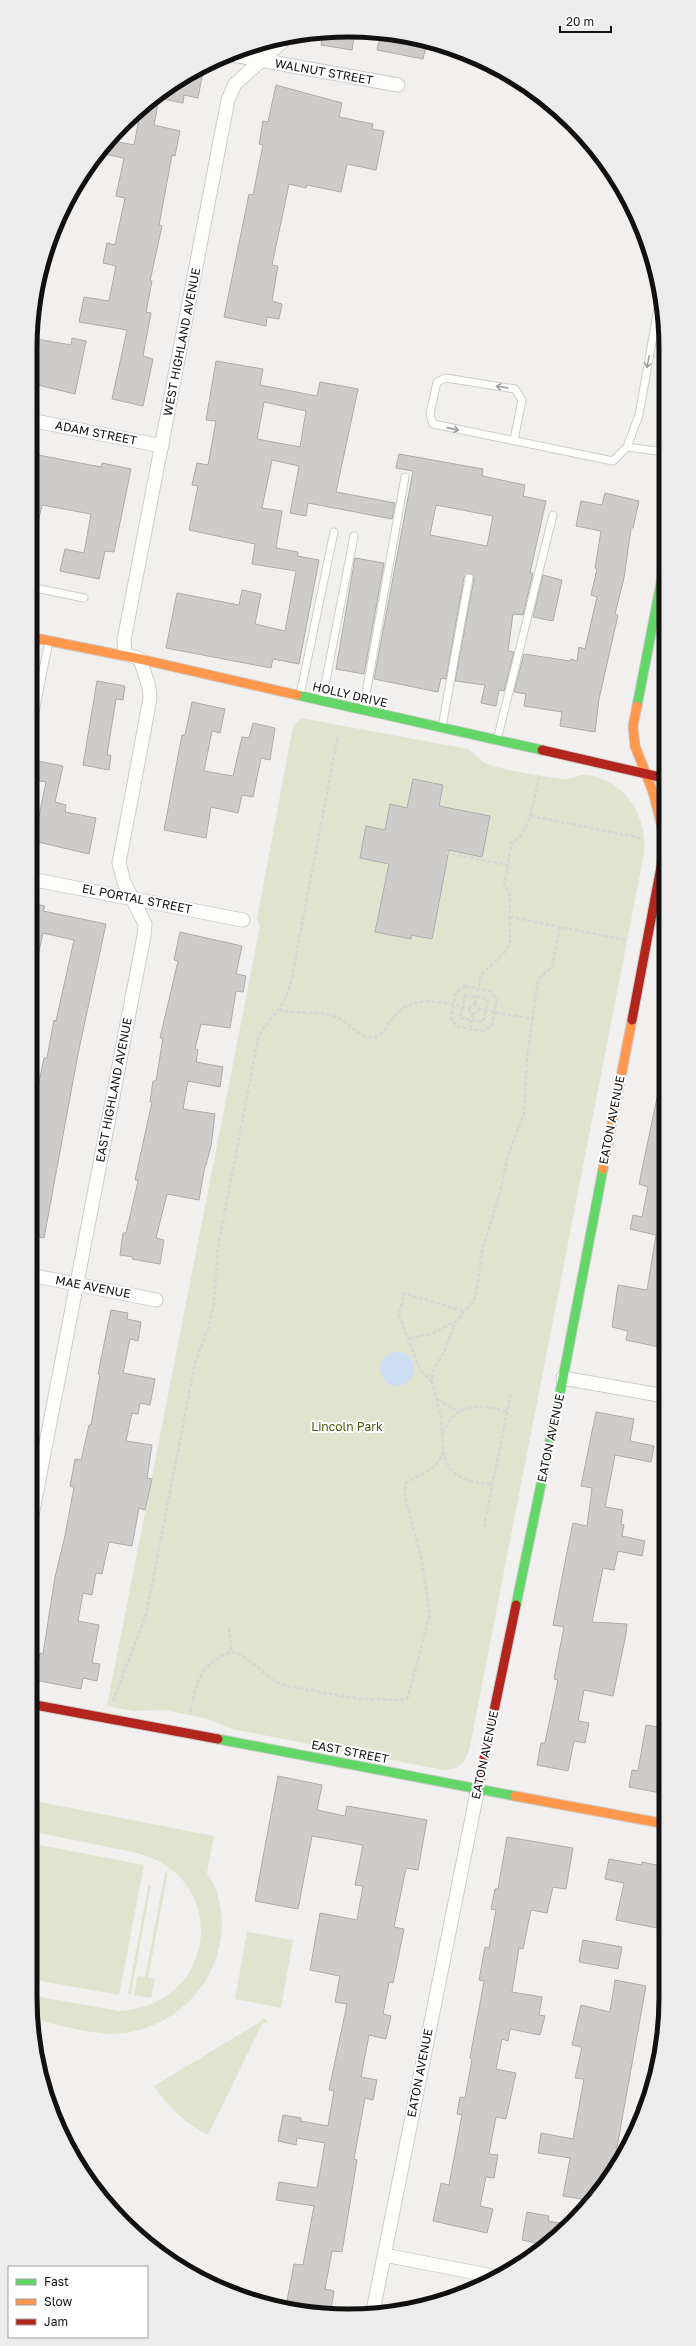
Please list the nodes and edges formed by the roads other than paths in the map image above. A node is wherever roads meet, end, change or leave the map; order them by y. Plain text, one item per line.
1 (278, 45) edge
2 (240, 57) edge
3 (261, 61) junction
4 (398, 85) dead end
5 (657, 315) edge
6 (37, 421) edge
7 (514, 440) junction
8 (162, 446) junction
9 (627, 447) junction
10 (659, 451) edge
11 (405, 477) dead end
12 (553, 515) dead end
13 (334, 532) dead end
14 (354, 536) dead end
15 (469, 578) dead end
16 (37, 588) edge
17 (659, 593) edge
18 (84, 598) dead end
19 (37, 637) edge
20 (49, 640) junction
21 (140, 659) junction
22 (300, 696) junction
23 (322, 700) junction
24 (37, 702) edge
25 (363, 710) junction
26 (442, 728) junction
27 (497, 740) junction
28 (646, 774) junction
29 (659, 777) edge
30 (659, 814) edge
31 (659, 874) edge
32 (37, 880) edge
33 (133, 899) junction
34 (243, 920) dead end
35 (37, 1276) edge
36 (76, 1284) junction
37 (156, 1300) dead end
38 (563, 1378) junction
39 (659, 1395) edge
40 (37, 1489) edge
41 (37, 1705) edge
42 (478, 1788) junction
43 (659, 1823) edge
44 (384, 2255) junction
45 (489, 2275) edge
46 (374, 2307) edge

1 - 3 street, WEST HIGHLAND AVENUE
2 - 3 street, WALNUT STREET
3 - 4 street, WALNUT STREET
3 - 8 street, WEST HIGHLAND AVENUE
5 -> 9 lane
6 - 8 street, ADAM STREET
7 -> 7 lane
7 - 9 lane
8 - 21 street, WEST HIGHLAND AVENUE
9 - 10 lane
11 - 25 lane
12 - 27 lane
13 - 22 lane
14 - 23 lane
15 - 26 lane
16 - 18 lane
17 - 28 street, EATON AVENUE
19 - 20 street, HOLLY DRIVE
20 - 21 street, HOLLY DRIVE
20 - 24 lane
21 - 22 street, HOLLY DRIVE
21 - 33 street, EAST HIGHLAND AVENUE
22 - 23 street, HOLLY DRIVE
23 - 25 street, HOLLY DRIVE
25 - 26 street, HOLLY DRIVE
26 - 27 street, HOLLY DRIVE
27 - 28 street, HOLLY DRIVE
28 - 29 street, HOLLY DRIVE
28 - 30 street, EATON AVENUE
31 - 38 street, EATON AVENUE
32 - 33 street, EL PORTAL STREET
33 - 34 street, EL PORTAL STREET
33 - 36 street, EAST HIGHLAND AVENUE
35 - 36 street, MAE AVENUE
36 - 37 street, MAE AVENUE
36 - 40 street, EAST HIGHLAND AVENUE
38 - 39 street
38 - 42 street, EATON AVENUE
41 - 42 street, EAST STREET
42 - 43 street, EAST STREET
42 - 44 street, EATON AVENUE
44 - 45 street
44 - 46 street, EATON AVENUE

